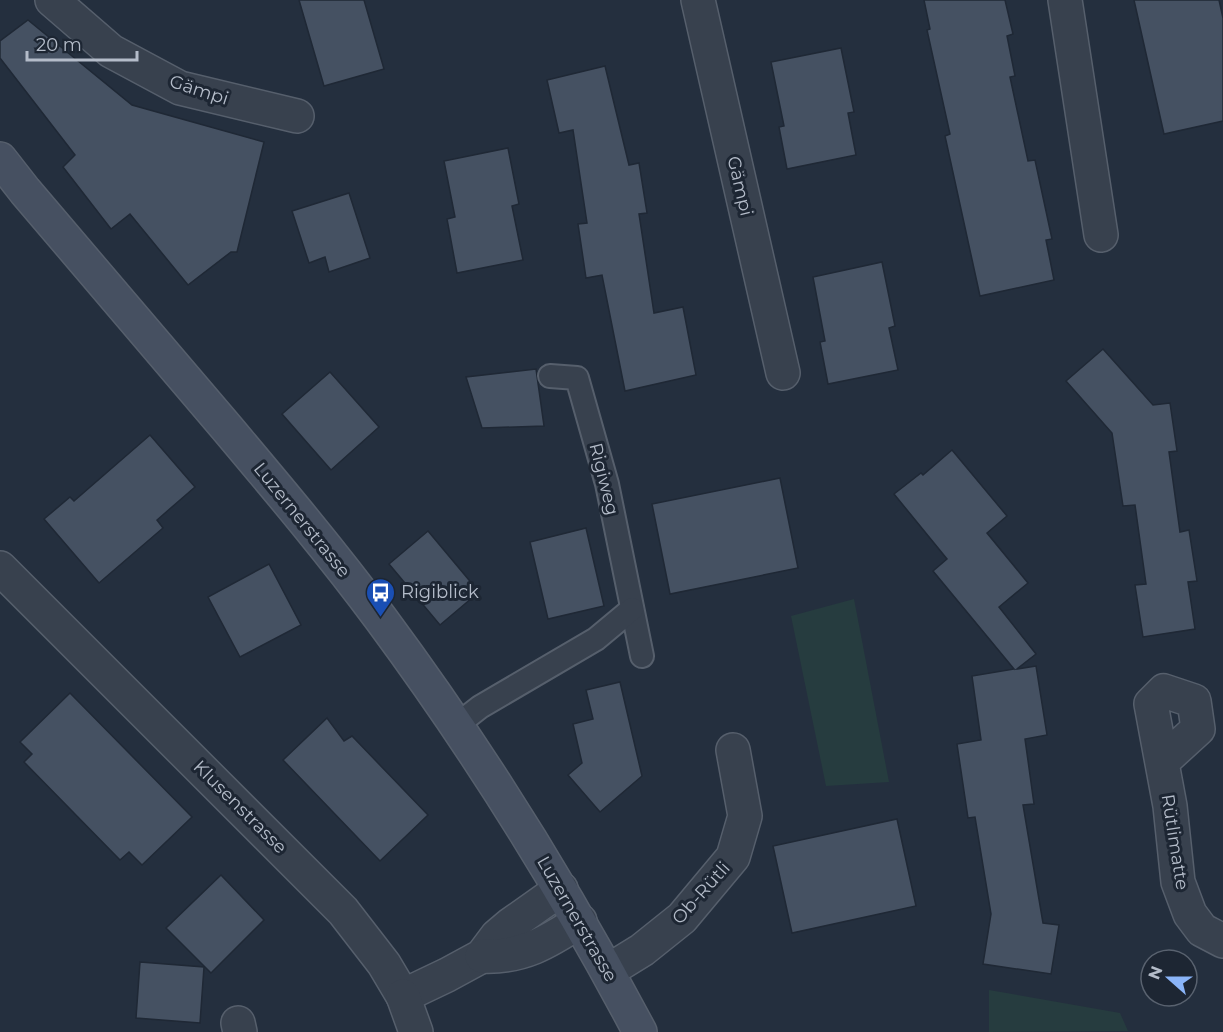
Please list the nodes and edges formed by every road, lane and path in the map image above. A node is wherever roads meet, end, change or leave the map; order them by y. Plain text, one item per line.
1 (52, 0) edge
2 (698, 0) edge
3 (1065, 0) edge
4 (297, 117) dead end
5 (0, 159) edge
6 (1101, 235) dead end
7 (783, 373) dead end
8 (550, 376) dead end
9 (0, 568) edge
10 (632, 609) junction
11 (642, 656) dead end
12 (457, 725) junction
13 (733, 750) dead end
14 (1163, 761) dead end
15 (561, 889) junction
16 (580, 921) junction
17 (1223, 941) edge
18 (482, 956) junction
19 (608, 970) junction
20 (403, 996) junction
21 (416, 1032) edge
22 (640, 1032) edge

1 - 4 street, Gämpi
2 - 7 street, Gämpi
3 - 6 street
5 - 12 main road, Luzernerstrasse
8 - 10 lane, Rigiweg
9 - 20 street, Klusenstrasse
10 - 11 lane, Rigiweg
10 - 12 lane
12 - 15 main road, Luzernerstrasse
13 - 19 street, Ob-Rütli
14 - 17 street, Rütlimatte
15 - 16 main road, Luzernerstrasse
15 - 18 street
16 - 18 street
16 - 19 main road, Luzernerstrasse
18 - 20 street
19 - 22 main road, Luzernerstrasse
20 - 21 street, Klusenstrasse

